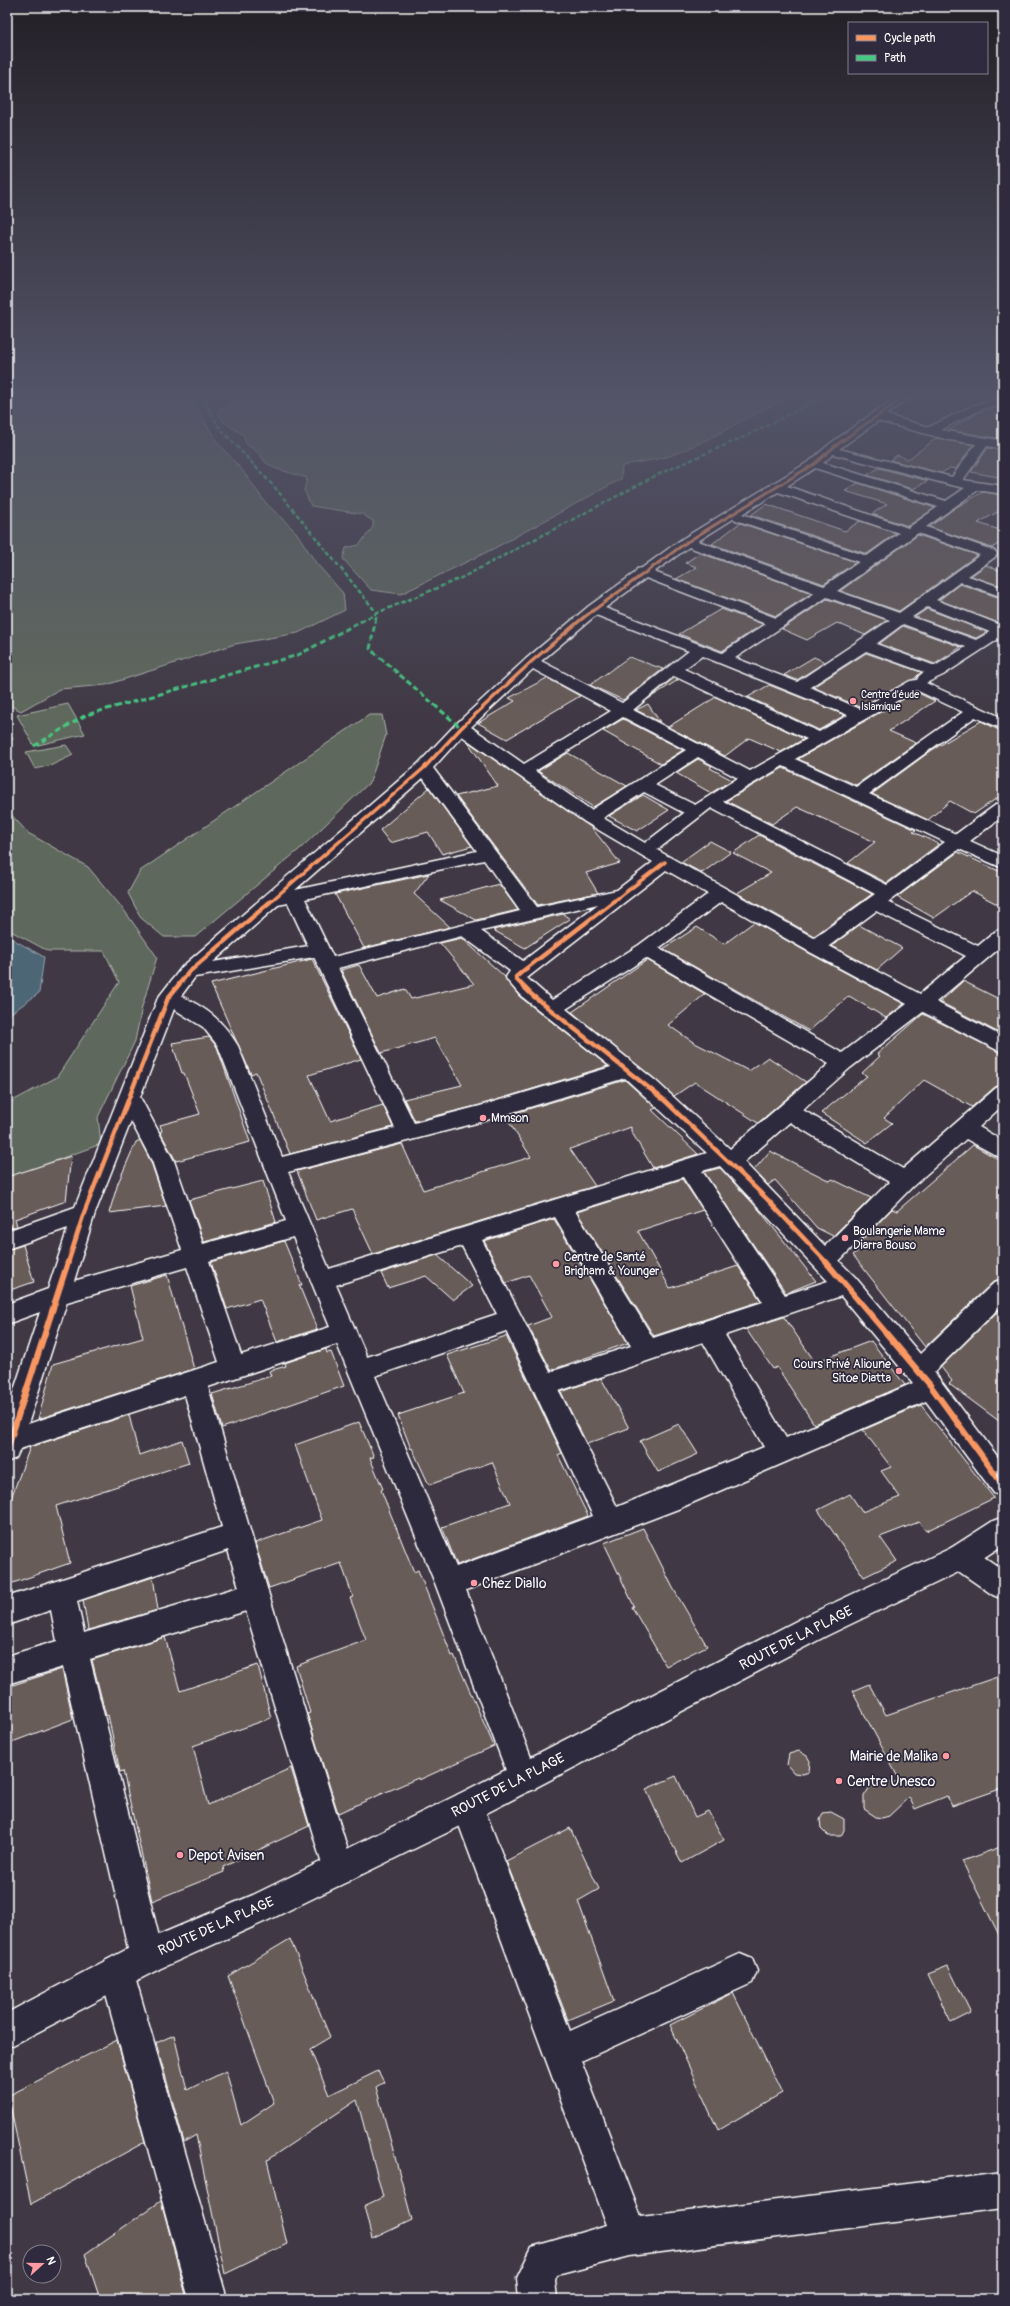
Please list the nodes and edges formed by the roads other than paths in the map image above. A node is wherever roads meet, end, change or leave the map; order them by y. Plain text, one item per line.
1 (755, 502) edge
2 (823, 502) edge
3 (935, 502) edge
4 (951, 502) edge
5 (946, 505) junction
6 (734, 515) junction
7 (911, 530) junction
8 (687, 542) junction
9 (1003, 545) edge
10 (990, 554) junction
11 (868, 561) junction
12 (642, 572) junction
13 (958, 577) junction
14 (826, 591) junction
15 (1003, 593) edge
16 (925, 601) junction
17 (594, 609) junction
18 (901, 618) junction
19 (777, 623) junction
20 (1002, 631) edge
21 (865, 645) junction
22 (978, 646) junction
23 (700, 650) junction
24 (723, 659) junction
25 (531, 662) junction
26 (673, 670) junction
27 (938, 672) junction
28 (915, 684) junction
29 (798, 688) junction
30 (622, 711) junction
31 (974, 711) junction
32 (861, 715) junction
33 (1003, 724) edge
34 (461, 728) junction
35 (820, 739) junction
36 (698, 750) junction
37 (784, 760) junction
38 (424, 768) junction
39 (524, 771) junction
40 (751, 778) junction
41 (643, 786) junction
42 (858, 794) junction
43 (710, 801) junction
44 (1003, 808) edge
45 (696, 812) junction
46 (591, 818) junction
47 (958, 842) junction
48 (645, 851) junction
49 (488, 854) junction
50 (664, 862) junction
51 (1003, 863) edge
52 (623, 893) junction
53 (721, 893) junction
54 (294, 896) junction
55 (882, 898) junction
56 (268, 901) junction
57 (533, 915) junction
58 (465, 929) junction
59 (1003, 935) edge
60 (815, 948) junction
61 (646, 949) junction
62 (980, 955) junction
63 (323, 958) junction
64 (523, 971) junction
65 (189, 972) junction
66 (168, 998) junction
67 (922, 1004) junction
68 (552, 1009) junction
69 (1003, 1046) edge
70 (843, 1063) junction
71 (627, 1070) junction
72 (1003, 1093) edge
73 (130, 1097) junction
74 (789, 1111) junction
75 (964, 1128) junction
76 (408, 1133) junction
77 (1003, 1152) edge
78 (728, 1158) junction
79 (275, 1167) junction
80 (688, 1167) junction
81 (904, 1181) junction
82 (561, 1206) junction
83 (84, 1213) junction
84 (299, 1226) junction
85 (468, 1235) junction
86 (7, 1240) edge
87 (194, 1256) junction
88 (826, 1260) junction
89 (323, 1280) junction
90 (847, 1284) junction
91 (1003, 1289) edge
92 (58, 1295) junction
93 (779, 1306) junction
94 (7, 1314) edge
95 (512, 1319) junction
96 (709, 1330) junction
97 (344, 1332) junction
98 (648, 1352) junction
99 (233, 1367) junction
100 (361, 1370) junction
101 (925, 1380) junction
102 (194, 1381) junction
103 (544, 1385) junction
104 (8, 1444) edge
105 (781, 1452) junction
106 (1003, 1485) edge
107 (610, 1522) junction
108 (1003, 1530) edge
109 (238, 1534) junction
110 (961, 1557) junction
111 (449, 1583) junction
112 (1003, 1586) edge
113 (61, 1592) junction
114 (255, 1595) junction
115 (7, 1611) edge
116 (72, 1650) junction
117 (7, 1670) edge
118 (524, 1778) junction
119 (468, 1806) junction
120 (338, 1870) junction
121 (147, 1957) junction
122 (740, 1971) dead end
123 (117, 1973) junction
124 (7, 2031) edge
125 (560, 2053) junction
126 (1003, 2190) edge
127 (630, 2237) junction
128 (208, 2299) edge
129 (538, 2299) edge

1 - 6 street
2 - 7 street
3 - 5 street
4 - 5 street
5 - 7 street
6 - 8 street
6 - 11 street
7 - 10 street
7 - 11 street
8 - 12 street
8 - 14 street
9 - 10 street
10 - 13 street
11 - 14 street
12 - 17 street
12 - 19 street
13 - 15 street
13 - 16 street
14 - 18 street
14 - 19 street
16 - 18 street
16 - 20 street
17 - 23 street
17 - 25 street
18 - 21 street
18 - 22 street
19 - 24 street
20 - 22 street
21 - 27 street
21 - 29 street
22 - 27 street
23 - 24 street
23 - 26 street
24 - 29 street
25 - 30 street
25 - 34 street
26 - 30 street
26 - 35 street
27 - 28 street
28 - 31 street
28 - 32 street
29 - 32 street
30 - 36 street
30 - 39 street
31 - 33 street
31 - 42 street
32 - 35 street
34 - 38 street
34 - 39 street
35 - 37 street
36 - 40 street
36 - 41 street
37 - 40 street
37 - 42 street
38 - 49 street
38 - 56 street
39 - 46 street
40 - 43 street
41 - 45 street
41 - 46 street
42 - 47 street
43 - 45 street
43 - 55 street
44 - 47 street
45 - 48 street
46 - 48 street
47 - 51 street
47 - 55 street
48 - 50 street
49 - 54 street
49 - 57 street
50 - 52 street
50 - 53 street
52 - 57 street
52 - 64 street
53 - 60 street
53 - 61 street
54 - 56 street
54 - 63 street
55 - 60 street
55 - 62 street
56 - 65 street
57 - 58 street
58 - 63 street
58 - 64 street
59 - 62 street
60 - 67 street
61 - 68 street
61 - 70 street
62 - 67 street
63 - 65 street
63 - 76 street
64 - 68 street
65 - 66 street
66 - 73 street
66 - 79 street
67 - 69 street
67 - 70 street
68 - 71 street
70 - 74 street
71 - 76 street
71 - 78 street
72 - 75 street
73 - 83 street
73 - 87 street
74 - 78 street
74 - 81 street
75 - 77 street
75 - 81 street
76 - 79 street
78 - 80 street
78 - 88 street
79 - 84 street
80 - 82 street
80 - 93 street
81 - 88 street
82 - 85 street
82 - 98 street
83 - 86 street
83 - 92 street
84 - 87 street
84 - 89 street
85 - 89 street
85 - 95 street
87 - 92 street
87 - 99 street
88 - 90 street
89 - 97 street
90 - 93 street
90 - 101 street
91 - 101 street
92 - 94 street
92 - 104 street
93 - 96 street
95 - 100 street
95 - 103 street
96 - 98 street
96 - 105 street
97 - 99 street
97 - 100 street
98 - 103 street
99 - 102 street
100 - 111 street
101 - 105 street
101 - 106 street
102 - 104 street
102 - 109 street
103 - 107 street
105 - 107 street
107 - 111 street
108 - 110 street, ROUTE DE LA PLAGE
109 - 113 street
109 - 114 street
110 - 112 street
110 - 118 street, ROUTE DE LA PLAGE
111 - 118 street
113 - 115 street
113 - 116 street
114 - 116 street
114 - 120 street
116 - 117 street
116 - 121 street
118 - 119 street, ROUTE DE LA PLAGE
119 - 120 street, ROUTE DE LA PLAGE
119 - 125 street
120 - 121 street, ROUTE DE LA PLAGE
121 - 123 street, ROUTE DE LA PLAGE
122 - 125 street
123 - 124 street, ROUTE DE LA PLAGE
123 - 128 street
125 - 127 street
126 - 127 street
127 - 129 street

